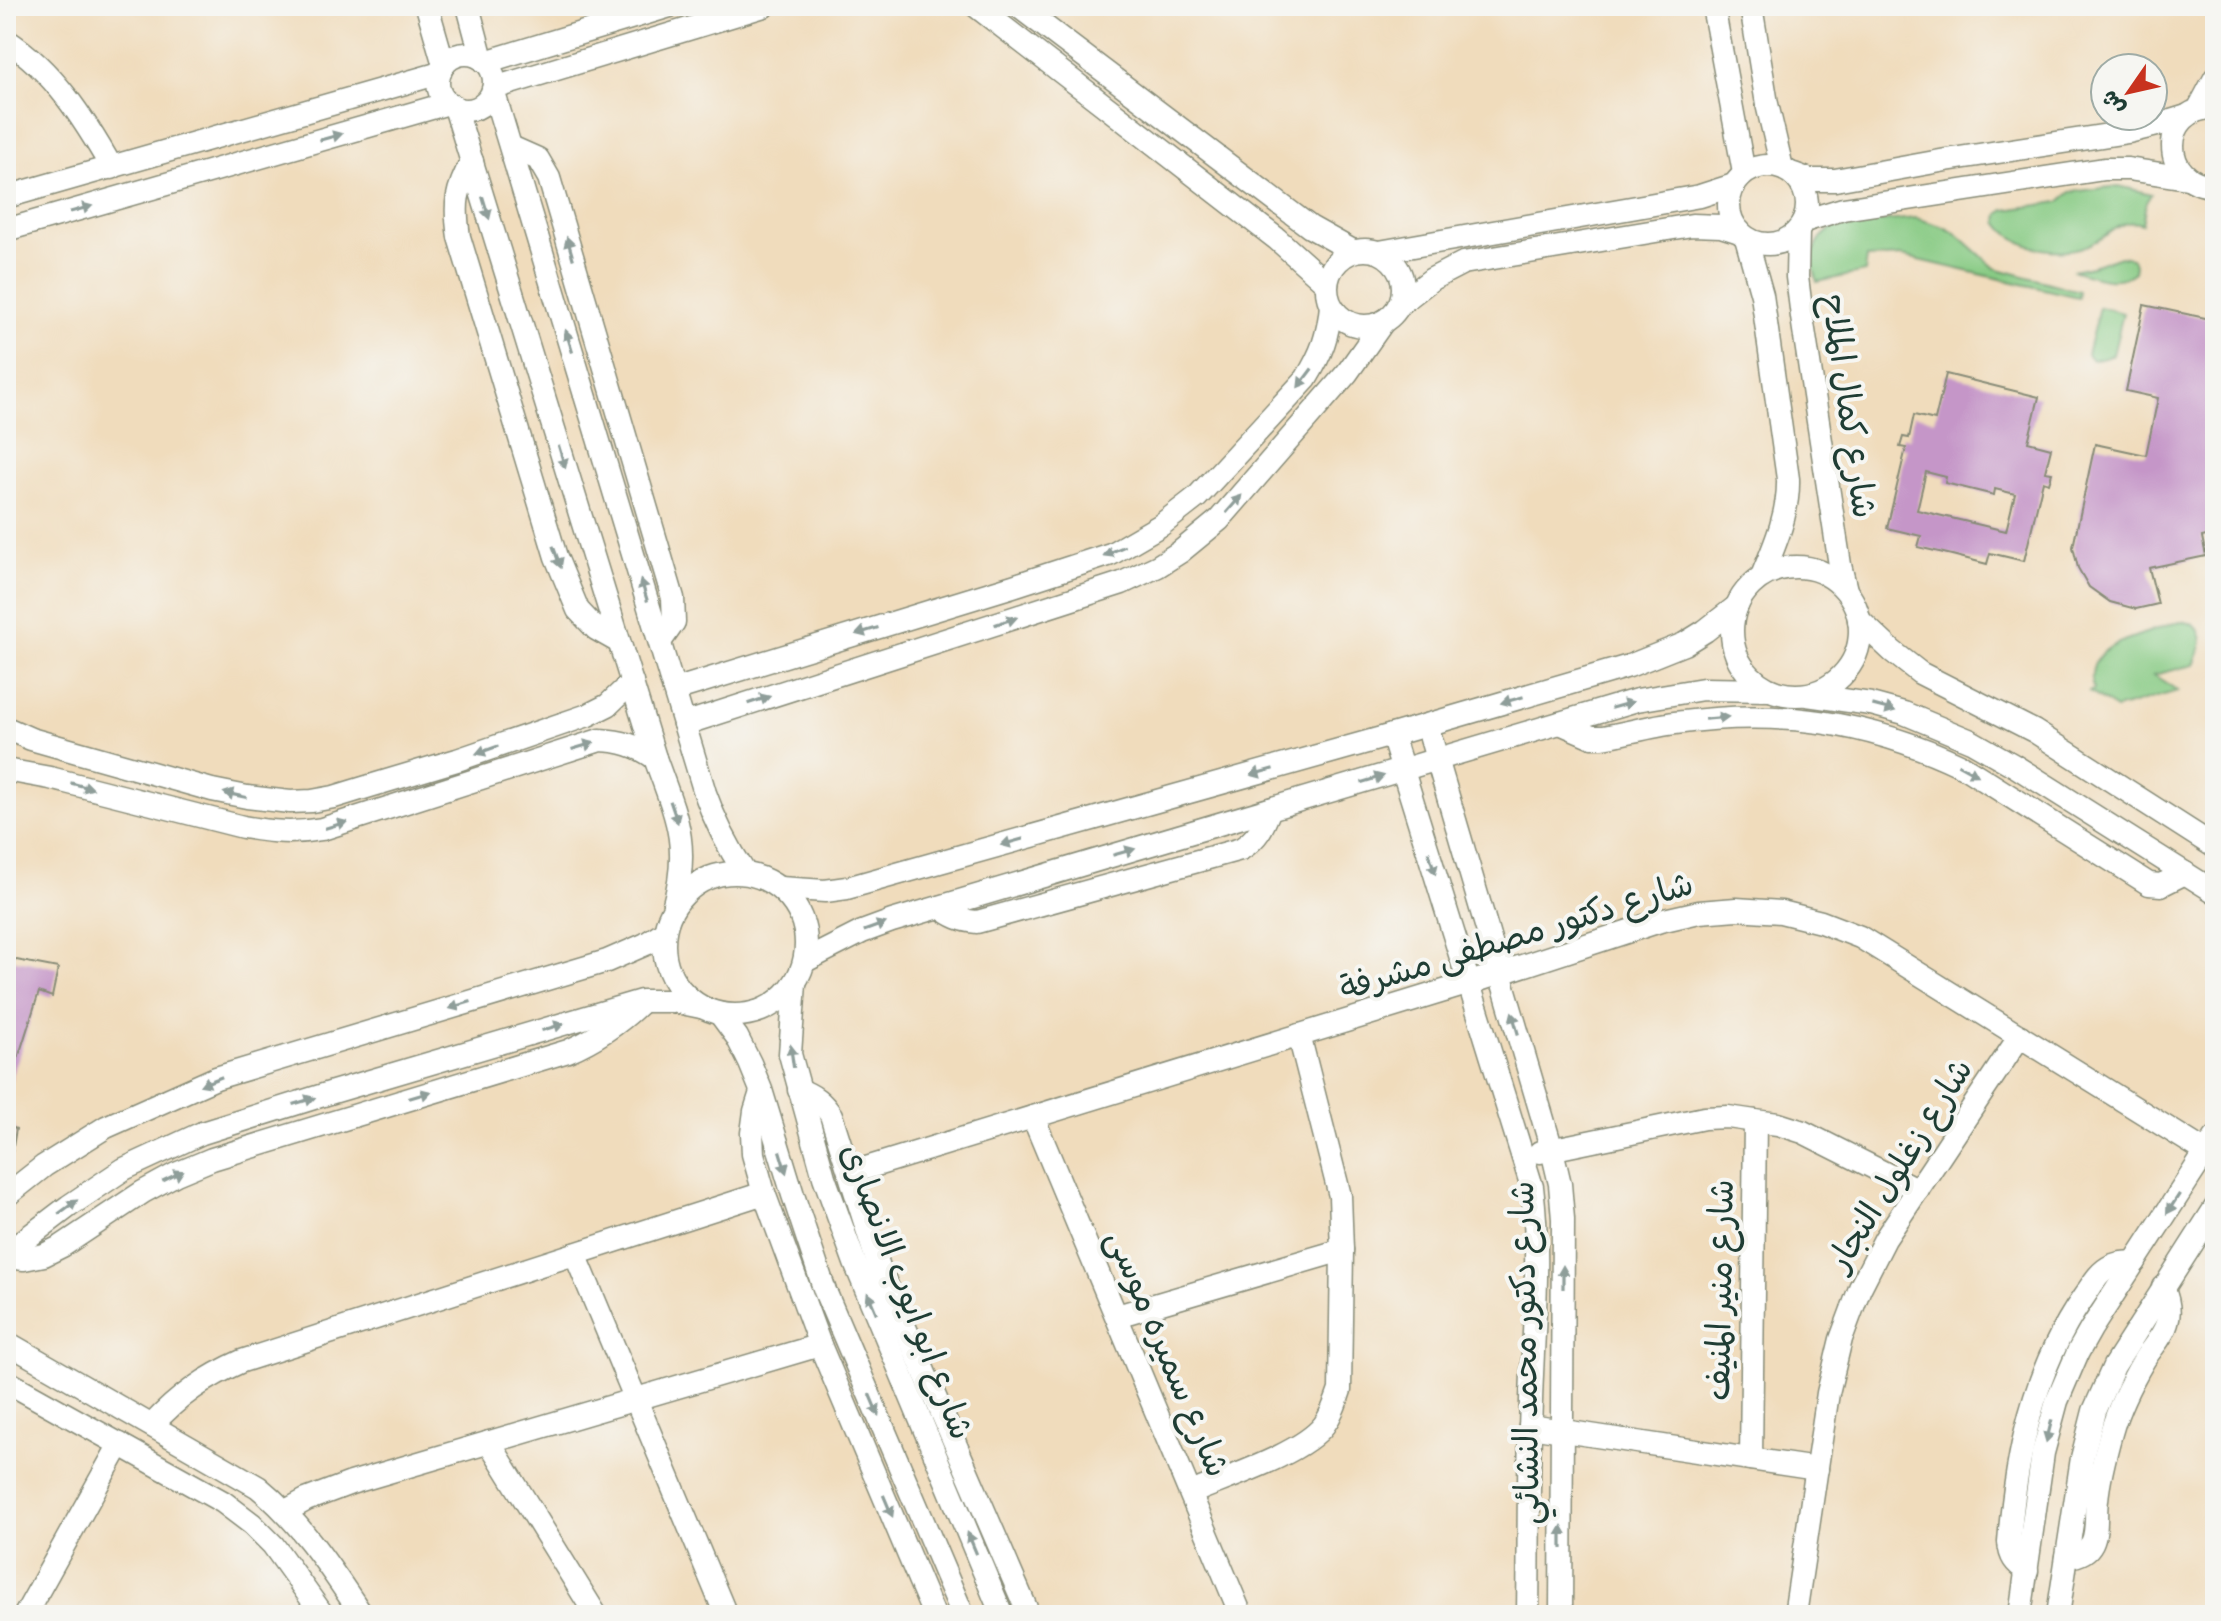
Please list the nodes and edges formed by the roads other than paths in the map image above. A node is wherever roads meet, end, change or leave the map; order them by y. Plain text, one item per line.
1 (427, 6) edge
2 (670, 6) edge
3 (764, 6) edge
4 (976, 6) edge
5 (1018, 6) edge
6 (1713, 6) edge
7 (1751, 6) edge
8 (473, 9) edge
9 (6, 40) edge
10 (484, 60) junction
11 (442, 69) junction
12 (2215, 78) edge
13 (493, 89) junction
14 (452, 105) junction
15 (2200, 111) edge
16 (472, 161) junction
17 (112, 168) junction
18 (1788, 171) junction
19 (1739, 179) junction
20 (2199, 182) edge
21 (6, 197) edge
22 (2215, 204) edge
23 (1801, 226) junction
24 (6, 230) edge
25 (1743, 235) junction
26 (1353, 251) junction
27 (1379, 252) junction
28 (1327, 284) junction
29 (1400, 304) junction
30 (1331, 306) junction
31 (1383, 322) junction
32 (1762, 576) junction
33 (1846, 590) junction
34 (1737, 606) junction
35 (1859, 620) junction
36 (619, 642) junction
37 (632, 682) junction
38 (674, 690) junction
39 (1770, 690) junction
40 (1807, 695) junction
41 (1560, 723) junction
42 (684, 724) junction
43 (1427, 725) junction
44 (6, 728) edge
45 (1392, 735) junction
46 (655, 758) junction
47 (1436, 760) junction
48 (6, 770) edge
49 (1403, 770) junction
50 (2215, 847) edge
51 (745, 873) junction
52 (2185, 873) junction
53 (780, 888) junction
54 (2215, 892) edge
55 (674, 904) junction
56 (664, 932) junction
57 (805, 961) junction
58 (1501, 973) junction
59 (795, 983) junction
60 (1470, 983) junction
61 (711, 1010) junction
62 (1299, 1035) junction
63 (2020, 1036) junction
64 (761, 1090) junction
65 (799, 1090) junction
66 (1033, 1117) junction
67 (1755, 1121) junction
68 (2210, 1145) edge
69 (1552, 1150) junction
70 (1524, 1155) junction
71 (850, 1173) junction
72 (1918, 1190) junction
73 (764, 1193) junction
74 (6, 1196) edge
75 (2215, 1208) edge
76 (1342, 1250) junction
77 (575, 1254) junction
78 (6, 1256) edge
79 (1117, 1316) junction
80 (6, 1342) edge
81 (820, 1345) junction
82 (6, 1381) edge
83 (636, 1399) junction
84 (152, 1425) junction
85 (1530, 1426) junction
86 (1562, 1431) junction
87 (489, 1442) junction
88 (120, 1444) junction
89 (1751, 1459) junction
90 (1817, 1469) junction
91 (1191, 1493) junction
92 (286, 1511) junction
93 (25, 1615) edge
94 (323, 1615) edge
95 (362, 1615) edge
96 (596, 1615) edge
97 (726, 1615) edge
98 (934, 1615) edge
99 (963, 1615) edge
100 (1002, 1615) edge
101 (1029, 1615) edge
102 (1241, 1615) edge
103 (1528, 1615) edge
104 (1561, 1615) edge
105 (1795, 1615) edge
106 (2020, 1615) edge
107 (2058, 1615) edge

1 - 11 street
2 - 10 street
3 - 13 street
4 - 28 street
5 - 26 street
6 - 19 street
7 - 18 street
8 - 10 street
9 - 17 street
10 - 11 street
10 - 13 street
11 - 14 street
11 - 17 street
12 - 15 street
13 - 14 street
38 -> 13 street
14 - 16 street
24 -> 14 street
15 - 18 street
15 - 20 street
16 -> 36 street
16 -> 36 street
17 - 21 street
18 - 19 street
18 - 23 street
19 - 25 street
19 - 27 street
20 - 22 street
20 - 23 street
23 - 25 street
23 - 33 street, شارع كمال الملاح
25 - 29 street
25 - 32 street, شارع كمال الملاح
26 - 27 street
26 - 28 street
27 - 29 street
28 - 30 street
29 - 31 street
30 - 31 street
30 -> 38 street
42 -> 31 street
32 - 33 street
32 - 34 street
33 - 35 street
34 - 39 street
34 -> 43 street
35 - 40 street
35 - 50 street
36 - 37 street
37 -> 44 street
37 - 46 street
38 - 42 street
39 - 40 street
41 -> 39 street
40 -> 52 street
41 - 47 street
41 -> 52 street
42 - 51 street
43 - 45 street
43 - 47 street, شارع دكتور محمد النشائي
45 - 49 street, شارع دكتور محمد النشائي
45 -> 53 street
48 -> 46 street
46 -> 55 street
47 - 49 street
47 - 58 street, شارع دكتور محمد النشائي
57 -> 49 street
49 -> 60 street, شارع دكتور محمد النشائي
51 - 53 street
51 - 55 street
52 - 54 street
53 - 57 street
55 - 56 street
56 - 61 street
56 -> 74 street
57 - 59 street
58 - 60 street, شارع دكتور مصطفى مشرفة
58 - 63 street, شارع دكتور مصطفى مشرفة
69 -> 58 street, شارع دكتور محمد النشائي
59 - 61 street
65 -> 59 street, شارع ابو ايوب الانصارى
60 - 62 street, شارع دكتور مصطفى مشرفة
60 - 70 street, شارع دكتور محمد النشائي
61 - 64 street, شارع ابو ايوب الانصارى
78 -> 61 street
62 - 66 street, شارع دكتور مصطفى مشرفة
62 - 76 street
63 - 68 street, شارع دكتور مصطفى مشرفة
63 - 72 street, شارع زغلول النجار
64 - 73 street
64 -> 99 street, شارع ابو ايوب الانصارى
65 - 71 street
100 -> 65 street, شارع ابو ايوب الانصارى
66 - 71 street, شارع دكتور مصطفى مشرفة
66 - 79 street, شارع سميره موسى
67 - 69 street
67 - 72 street
67 - 89 street, شارع منير المنيف
68 -> 106 street
69 - 70 street
86 -> 69 street, شارع دكتور محمد النشائي
70 - 85 street, شارع دكتور محمد النشائي
71 - 101 street
72 - 90 street, شارع زغلول النجار
73 - 77 street
73 - 81 street
75 - 107 street
76 - 79 street
76 - 91 street
77 - 83 street
77 - 84 street
79 - 91 street, شارع سميره موسى
80 - 84 street
81 - 83 street
81 -> 98 street
82 - 88 street
83 - 87 street
83 - 97 street
84 - 92 street
85 - 86 street
85 - 103 street, شارع دكتور محمد النشائي
86 - 89 street
104 -> 86 street, شارع دكتور محمد النشائي
87 - 92 street
87 - 96 street
88 - 93 street
88 - 94 street
89 - 90 street
90 - 105 street, شارع زغلول النجار
91 - 102 street, شارع سميره موسى
92 - 95 street

